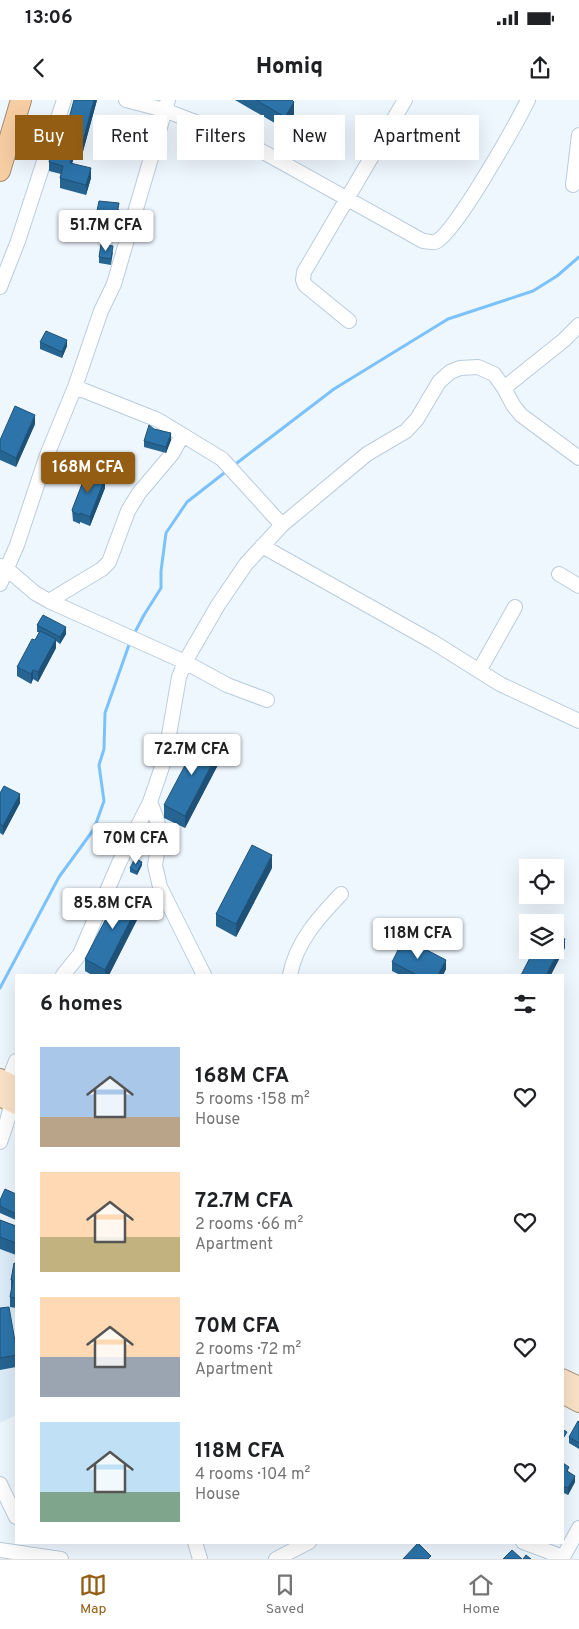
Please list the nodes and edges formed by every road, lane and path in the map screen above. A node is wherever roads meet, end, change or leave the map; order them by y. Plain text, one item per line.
1 (21, 100) edge
2 (64, 100) edge
3 (126, 100) edge
4 (406, 100) edge
5 (528, 100) edge
6 (166, 105) edge
7 (579, 135) edge
8 (0, 171) edge
9 (574, 186) dead end
10 (347, 199) junction
11 (0, 287) edge
12 (349, 321) dead end
13 (579, 324) edge
14 (75, 387) junction
15 (504, 388) junction
16 (182, 436) junction
17 (579, 458) edge
18 (282, 525) junction
19 (262, 546) junction
20 (4, 568) edge
21 (559, 574) dead end
22 (0, 584) edge
23 (579, 586) edge
24 (49, 600) junction
25 (515, 607) dead end
26 (185, 662) junction
27 (479, 671) junction
28 (267, 700) dead end
29 (579, 721) edge
30 (150, 802) junction
31 (341, 894) dead end
32 (64, 974) edge
33 (204, 974) edge
34 (290, 974) edge
35 (15, 1065) edge
36 (8, 1092) edge
37 (0, 1142) edge
38 (564, 1379) edge
39 (579, 1386) edge
40 (564, 1395) edge
41 (579, 1403) edge
42 (0, 1484) edge
43 (15, 1516) edge
44 (579, 1528) edge
45 (196, 1544) edge
46 (305, 1544) edge
47 (528, 1544) edge
48 (23, 1548) edge
49 (0, 1550) edge
50 (562, 1558) edge
51 (61, 1559) edge
52 (200, 1559) edge
53 (276, 1559) edge

1 - 8 highway
2 - 11 street
3 - 6 street
4 - 10 street
5 - 10 street
6 - 10 street
6 - 14 street
7 - 9 street
10 - 12 street
13 - 15 street
14 - 16 street
14 - 20 street
15 - 17 street
15 - 18 street
16 - 18 street
16 - 24 street
18 - 19 street
19 - 26 street
19 - 27 street
20 - 22 street
20 - 24 street
21 - 23 street
24 - 26 street
25 - 27 street
26 - 28 street
26 - 30 street
27 - 29 street
30 - 32 street
30 - 33 street
31 - 34 street
35 - 36 street
36 - 37 street
38 - 39 main road
40 - 41 main road
42 - 43 street
44 - 50 street
45 - 52 street
46 - 53 street
47 - 50 street
48 - 49 street
48 - 51 street

